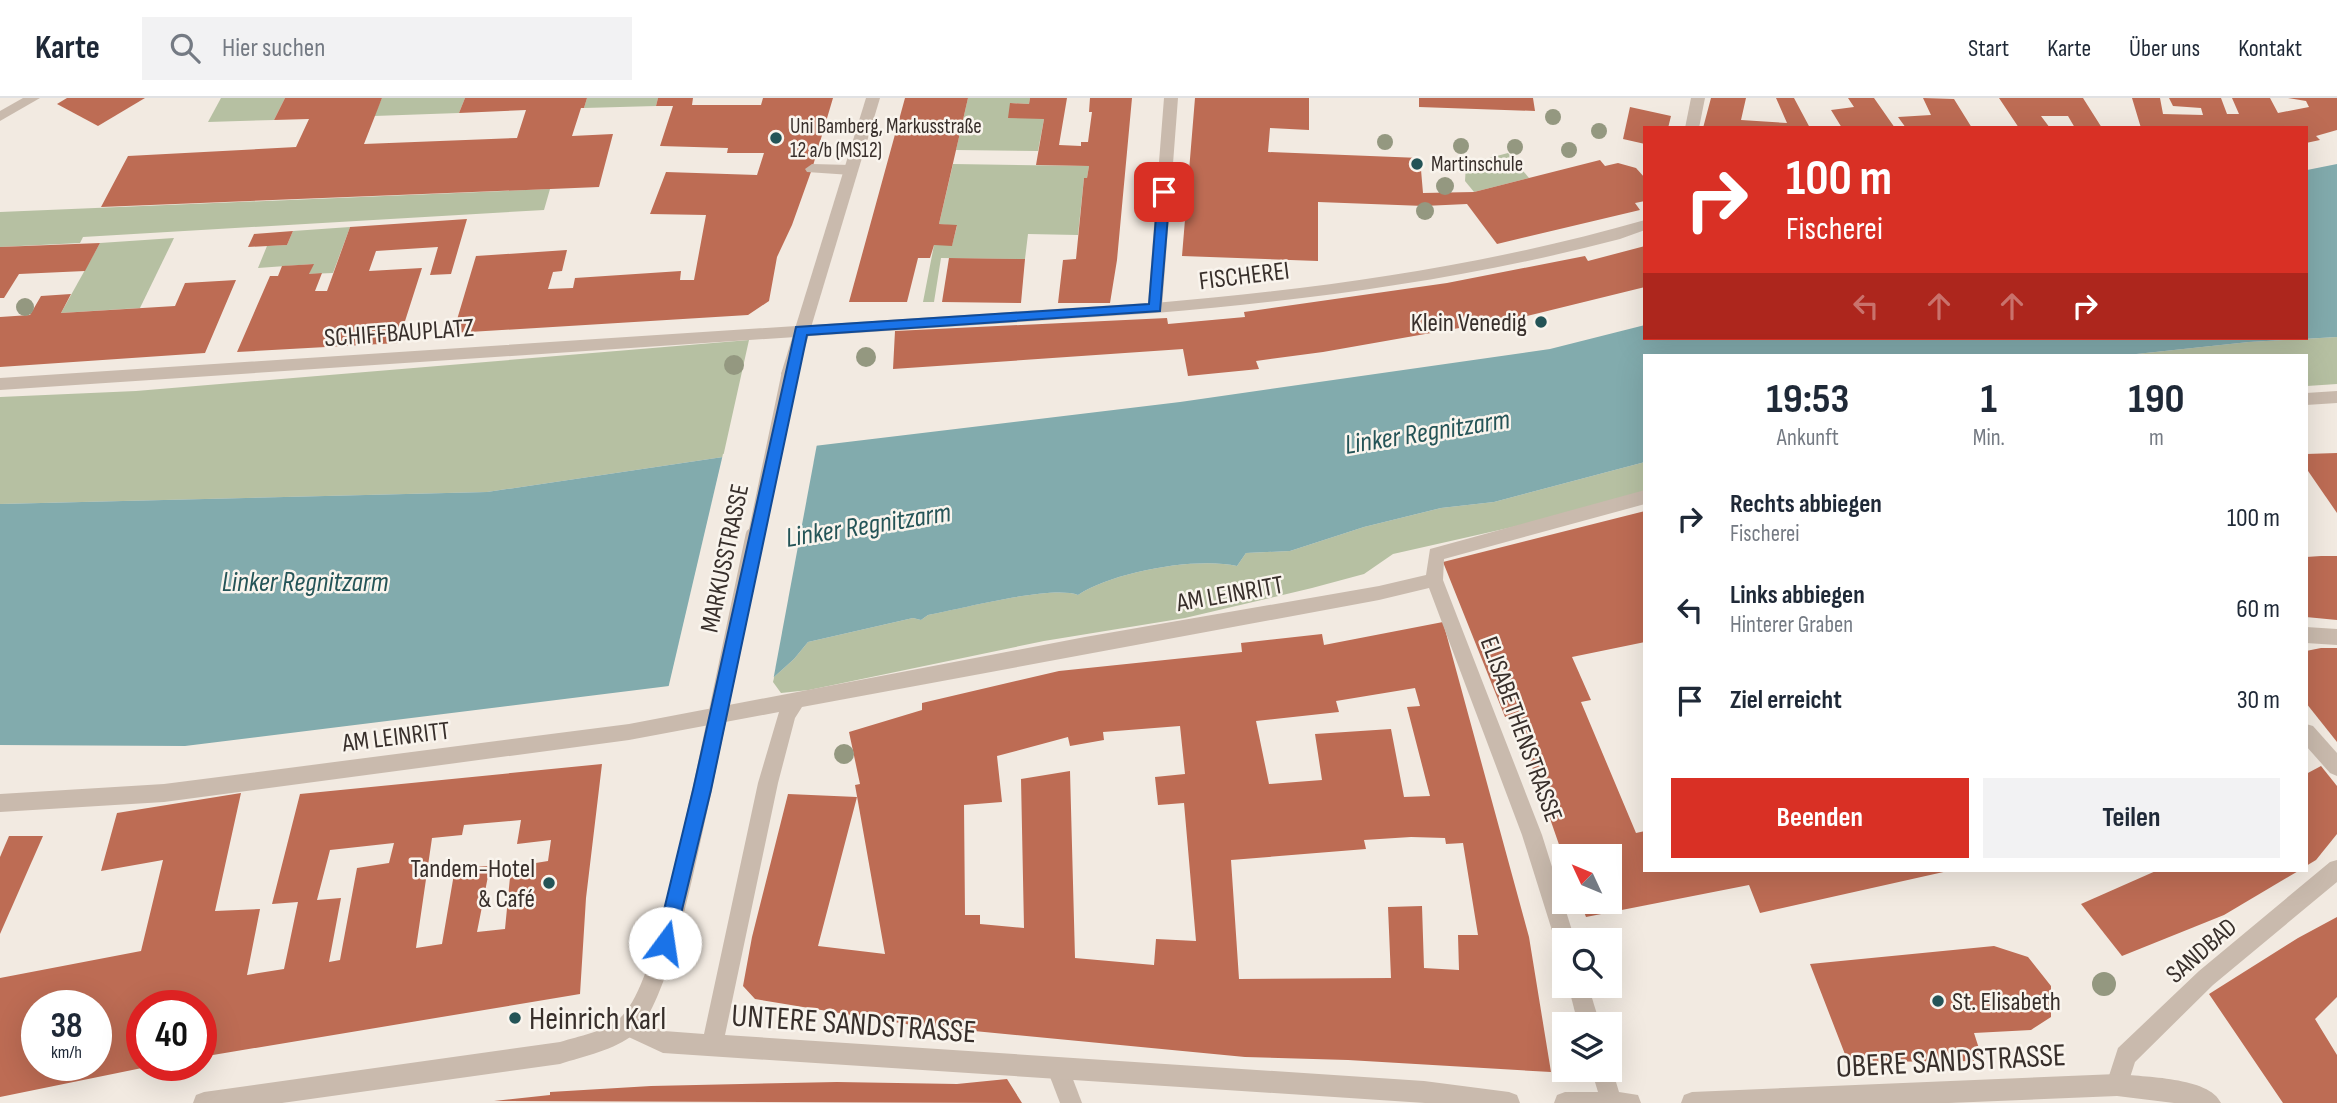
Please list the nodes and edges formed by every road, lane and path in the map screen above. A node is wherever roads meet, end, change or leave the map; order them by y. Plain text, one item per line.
1 (33, 98) edge
2 (873, 98) edge
3 (1171, 98) edge
4 (1698, 98) edge
5 (0, 117) edge
6 (1692, 126) edge
7 (812, 169) dead end
8 (851, 170) junction
9 (1643, 226) edge
10 (1155, 308) junction
11 (801, 331) junction
12 (0, 384) edge
13 (2337, 397) edge
14 (2308, 399) edge
15 (1643, 498) edge
16 (1434, 580) junction
17 (2308, 635) edge
18 (2337, 637) edge
19 (796, 700) junction
20 (2308, 734) edge
21 (2337, 767) edge
22 (0, 803) edge
23 (2337, 869) edge
24 (1561, 928) edge
25 (627, 1027) junction
26 (713, 1044) junction
27 (1058, 1069) junction
28 (1609, 1082) edge
29 (2117, 1085) junction
30 (1620, 1102) edge
31 (204, 1103) edge
32 (1071, 1103) edge
33 (1509, 1103) edge
34 (1565, 1103) edge
35 (1692, 1103) edge
36 (2210, 1103) edge

1 - 5 street
2 - 8 street, MARKUSSTRASSE
3 - 10 street
4 - 6 street
7 - 8 street
8 - 11 street, MARKUSSTRASSE
9 - 10 street, FISCHEREI
10 - 11 street, FISCHEREI
11 - 12 street, SCHIFFBAUPLATZ
11 - 25 street, MARKUSSTRASSE, bridge
13 - 14 street
15 - 16 street
16 - 19 street, AM LEINRITT
16 - 24 street, ELISABETHENSTRASSE
17 - 18 street
19 - 22 street, AM LEINRITT
19 - 26 street
20 - 21 street
23 - 29 street, SANDBAD
25 - 26 street, UNTERE SANDSTRASSE
25 - 31 street
26 - 27 street, UNTERE SANDSTRASSE
27 - 32 street
27 - 33 street, UNTERE SANDSTRASSE
28 - 30 street
29 - 35 street, OBERE SANDSTRASSE
29 - 36 street, OBERE SANDSTRASSE
30 - 34 street

